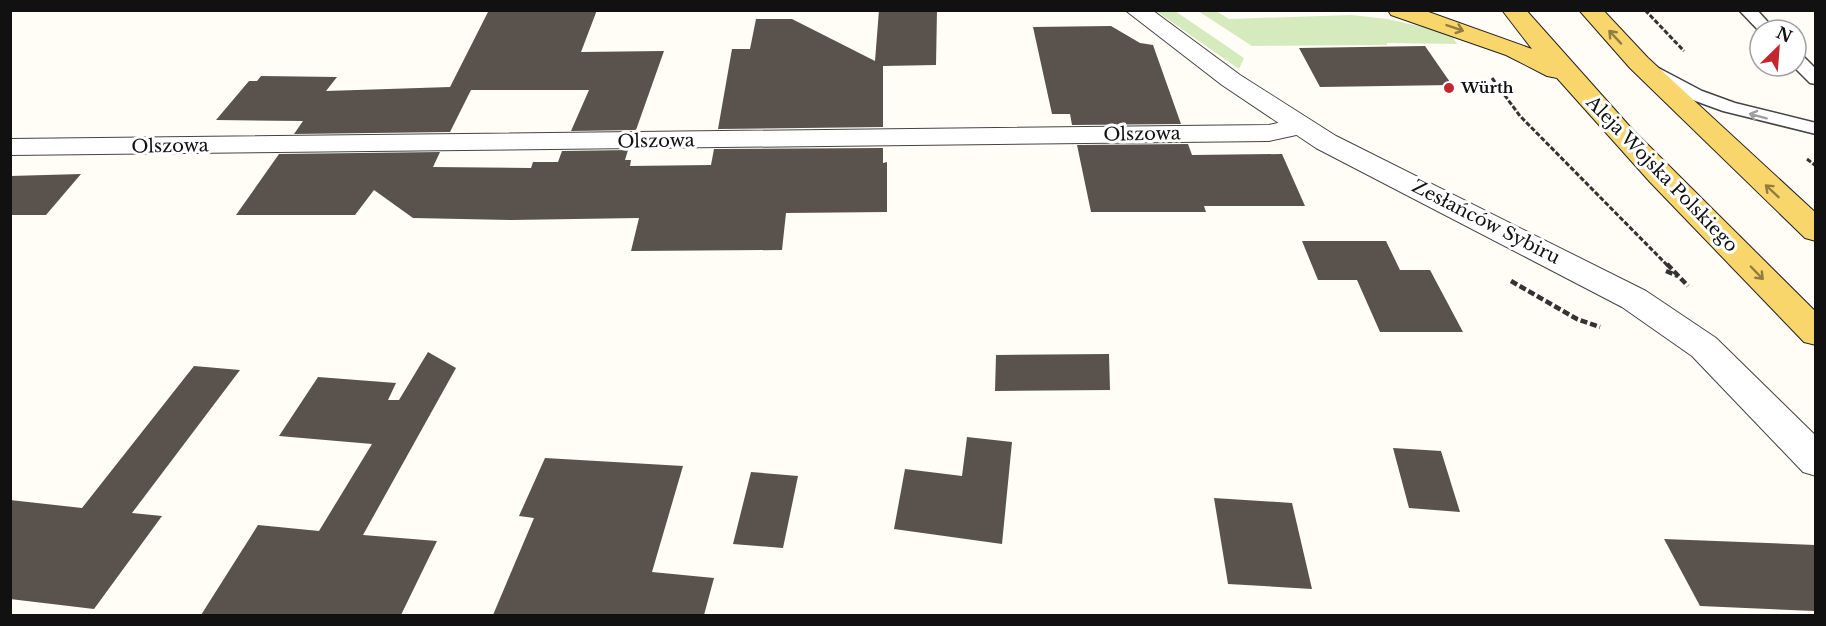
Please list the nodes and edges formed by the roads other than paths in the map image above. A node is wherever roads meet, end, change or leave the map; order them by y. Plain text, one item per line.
1 (1136, 10) edge
2 (1399, 10) edge
3 (1513, 10) edge
4 (1590, 10) edge
5 (1639, 63) junction
6 (1571, 78) junction
7 (1300, 126) junction
8 (1815, 129) edge
9 (10, 147) edge
10 (1815, 231) edge
11 (1815, 333) edge
12 (1815, 461) edge

1 - 7 street, Zesłańców Sybiru
2 -> 6 main road
3 - 6 main road, Aleja Wojska Polskiego
5 -> 4 main road
8 -> 5 lane
10 -> 5 main road
6 -> 11 main road, Aleja Wojska Polskiego
7 - 9 street, Olszowa
7 - 12 street, Zesłańców Sybiru

